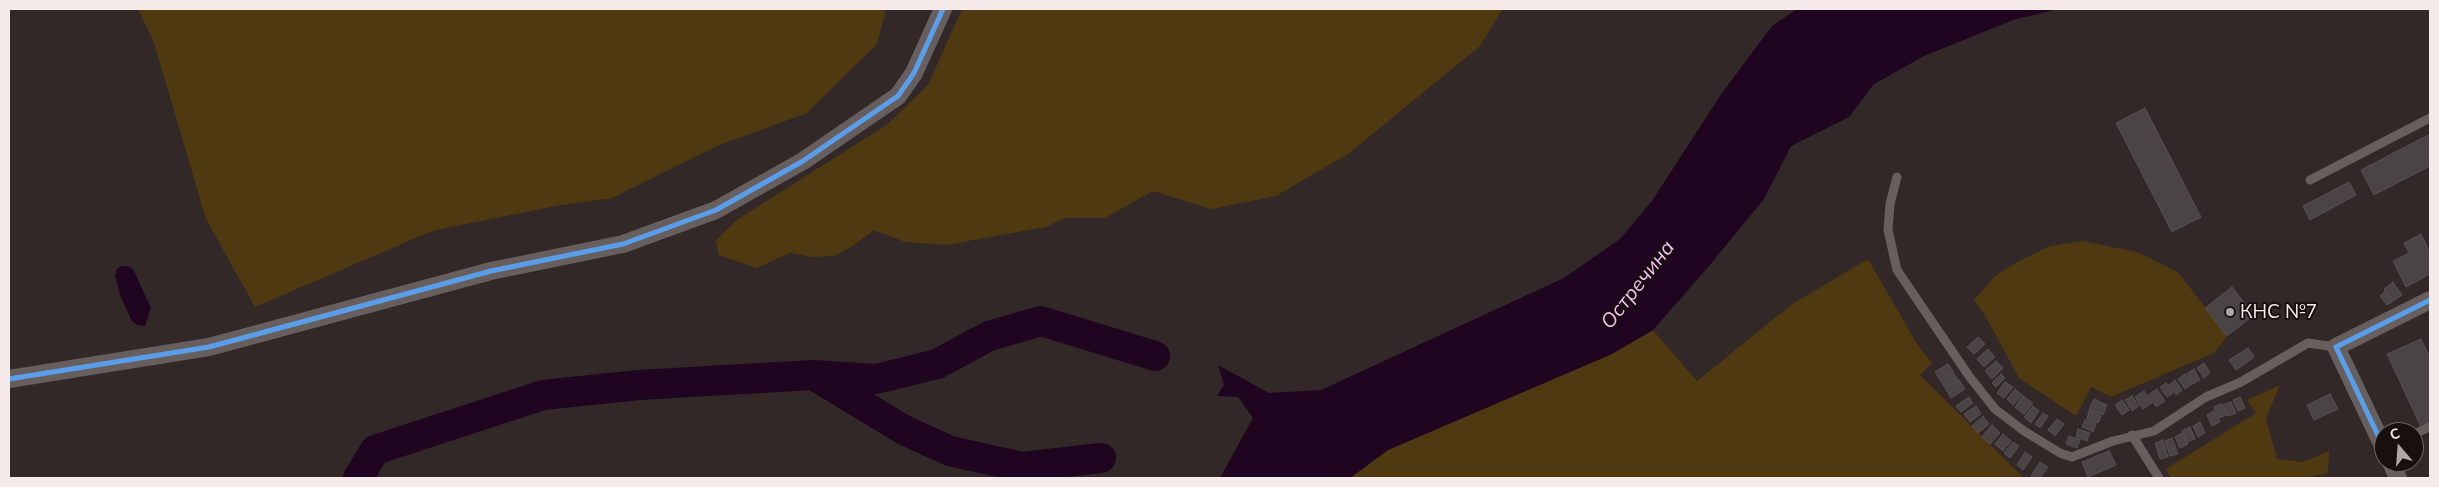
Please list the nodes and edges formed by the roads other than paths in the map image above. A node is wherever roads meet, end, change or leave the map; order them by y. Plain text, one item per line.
1 (943, 9) edge
2 (2430, 118) edge
3 (1897, 177) dead end
4 (2310, 180) dead end
5 (2430, 300) edge
6 (2336, 347) junction
7 (9, 379) edge
8 (2374, 427) edge
9 (2132, 436) junction
10 (2159, 478) edge

1 - 7 street
2 - 4 lane
3 - 9 lane
5 - 6 street
6 - 8 street
6 - 9 lane
9 - 10 lane

